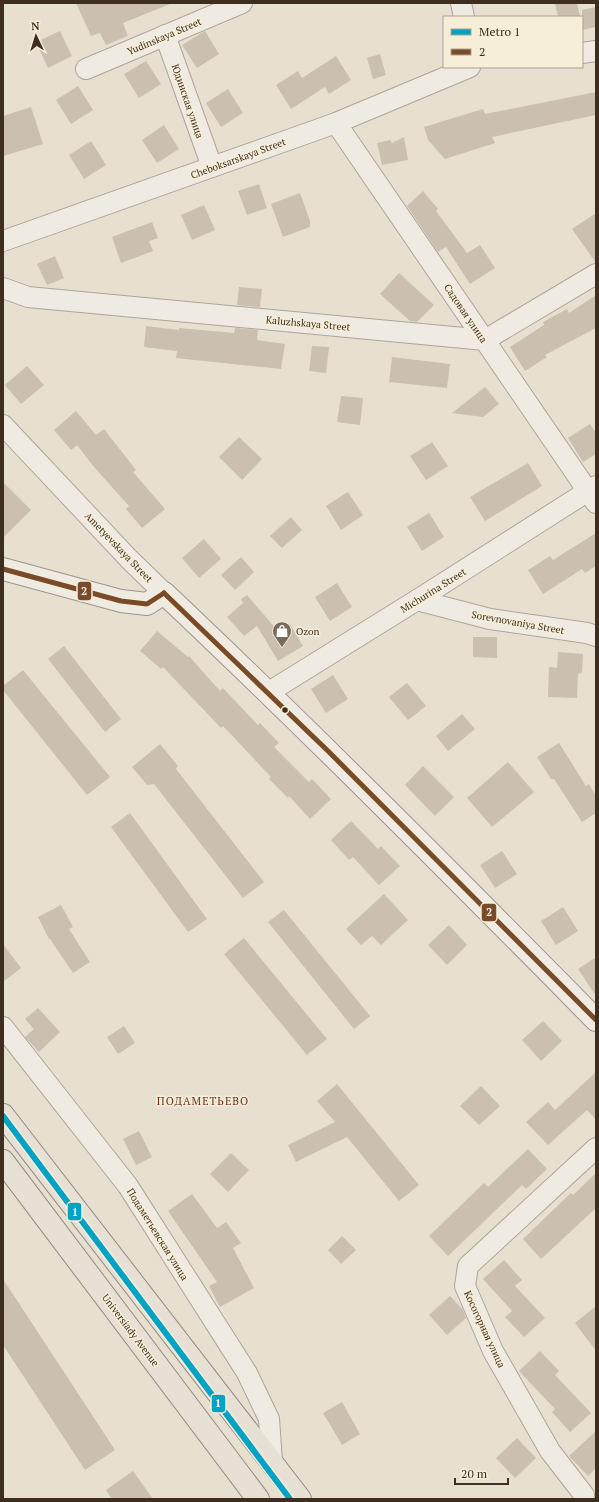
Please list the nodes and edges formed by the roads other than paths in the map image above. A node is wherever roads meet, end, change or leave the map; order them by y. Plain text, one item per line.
1 (242, 3) edge
2 (461, 3) edge
3 (464, 16) edge
4 (165, 35) junction
5 (596, 51) edge
6 (583, 53) edge
7 (468, 68) edge
8 (86, 69) dead end
9 (336, 123) junction
10 (212, 167) junction
11 (3, 241) edge
12 (596, 274) edge
13 (3, 288) edge
14 (485, 340) junction
15 (3, 425) edge
16 (593, 493) edge
17 (3, 569) edge
18 (164, 593) junction
19 (417, 600) junction
20 (596, 636) edge
21 (269, 692) junction
22 (596, 1020) edge
23 (3, 1027) edge
24 (3, 1115) edge
25 (596, 1148) edge
26 (3, 1161) edge
27 (272, 1462) junction
28 (584, 1495) dead end
29 (258, 1499) edge
30 (300, 1499) edge

1 - 4 street, Yudinskaya Street
2 - 3 street
4 - 8 street, Yudinskaya Street
4 - 10 street, Юдинская улица
5 - 6 street
7 - 9 street, Cheboksarskaya Street
9 - 10 street, Cheboksarskaya Street
9 - 14 street, Садовая улица
10 - 11 street, Cheboksarskaya Street
12 - 14 street
13 - 14 street, Kaluzhskaya Street
14 - 16 street, Садовая улица
15 - 18 street, Ametyevskaya Street
16 - 19 street, Michurina Street
17 - 18 street
18 - 21 street, Ametyevskaya Street
19 - 20 street, Sorevnovaniya Street
19 - 21 street, Michurina Street
21 - 22 street, Ametyevskaya Street
23 - 27 street, Подаметьевская улица
24 - 27 main road
25 - 28 street, Косогорная улица
26 - 29 main road, Universiady Avenue
27 - 30 main road

